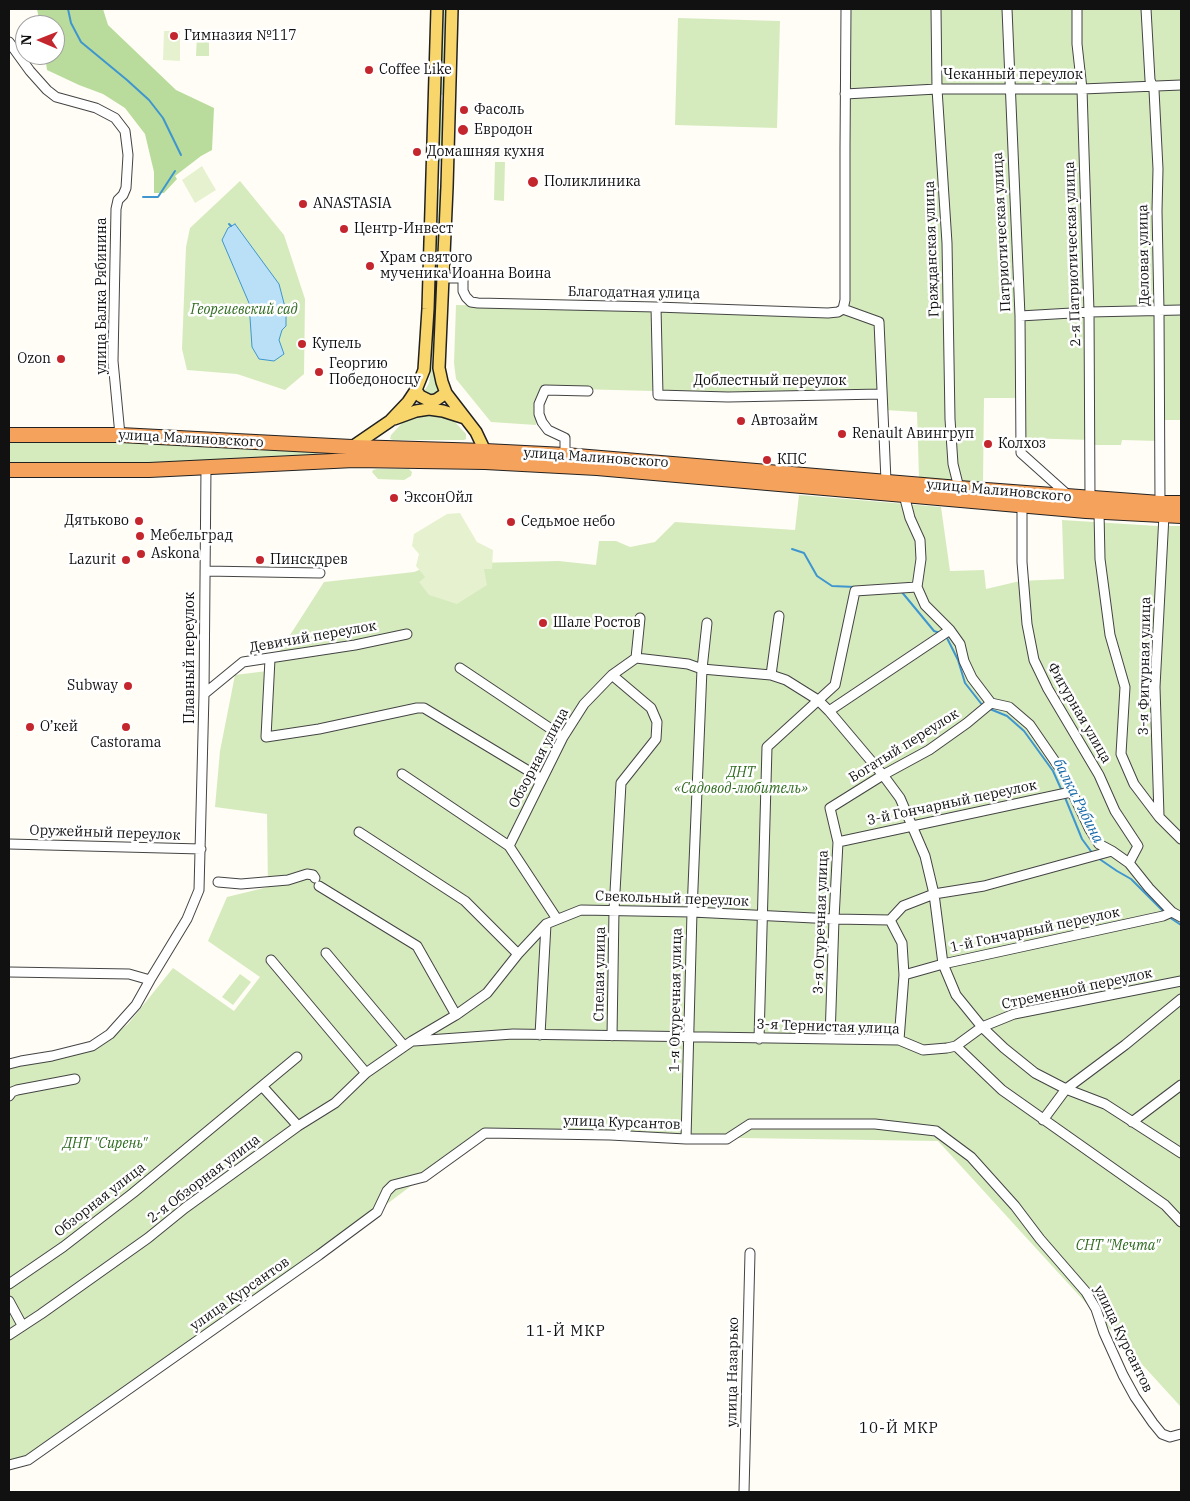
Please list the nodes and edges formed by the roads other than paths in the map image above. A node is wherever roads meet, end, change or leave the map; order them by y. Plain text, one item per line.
1 (437, 9) edge
2 (452, 9) edge
3 (846, 9) edge
4 (936, 9) edge
5 (1007, 9) edge
6 (1077, 9) edge
7 (1146, 9) edge
8 (9, 42) edge
9 (1181, 85) edge
10 (1152, 86) junction
11 (1082, 88) junction
12 (937, 89) junction
13 (1010, 89) junction
14 (845, 94) junction
15 (432, 164) junction
16 (448, 164) junction
17 (432, 185) junction
18 (447, 187) junction
19 (443, 278) junction
20 (656, 307) junction
21 (843, 309) junction
22 (1181, 310) edge
23 (1159, 311) junction
24 (1089, 312) junction
25 (1020, 316) junction
26 (416, 390) junction
27 (588, 391) dead end
28 (446, 393) junction
29 (882, 394) junction
30 (466, 418) junction
31 (390, 421) junction
32 (9, 435) edge
33 (120, 435) junction
34 (352, 447) junction
35 (565, 455) junction
36 (485, 456) junction
37 (206, 467) junction
38 (9, 470) edge
39 (886, 481) junction
40 (959, 488) junction
41 (904, 494) junction
42 (1069, 496) junction
43 (1090, 498) junction
44 (1181, 503) edge
45 (1022, 505) junction
46 (1162, 509) junction
47 (1099, 512) junction
48 (1181, 516) edge
49 (205, 571) junction
50 (320, 573) dead end
51 (917, 587) junction
52 (779, 616) dead end
53 (640, 618) dead end
54 (707, 623) dead end
55 (950, 630) junction
56 (407, 634) dead end
57 (636, 658) junction
58 (270, 659) junction
59 (460, 668) dead end
60 (702, 669) junction
61 (612, 675) junction
62 (771, 676) junction
63 (204, 694) junction
64 (818, 700) junction
65 (991, 703) junction
66 (829, 711) junction
67 (564, 737) junction
68 (402, 774) dead end
69 (884, 775) junction
70 (542, 779) junction
71 (1071, 792) junction
72 (830, 808) joint
73 (1159, 816) junction
74 (913, 826) junction
75 (359, 832) dead end
76 (1181, 839) edge
77 (838, 842) junction
78 (9, 844) edge
79 (509, 846) junction
80 (201, 849) junction
81 (1112, 851) junction
82 (1129, 863) junction
83 (218, 882) dead end
84 (934, 894) junction
85 (614, 910) junction
86 (692, 912) junction
87 (1172, 912) junction
88 (763, 916) junction
89 (1181, 917) edge
90 (834, 919) junction
91 (557, 920) junction
92 (890, 920) junction
93 (546, 924) junction
94 (326, 952) dead end
95 (518, 954) junction
96 (271, 960) dead end
97 (943, 964) junction
98 (9, 972) edge
99 (904, 975) junction
100 (150, 980) junction
101 (1181, 981) edge
102 (1181, 999) edge
103 (456, 1015) junction
104 (982, 1027) junction
105 (540, 1035) junction
106 (612, 1036) junction
107 (688, 1038) junction
108 (830, 1038) junction
109 (760, 1039) junction
110 (899, 1040) junction
111 (408, 1044) junction
112 (956, 1046) junction
113 (297, 1057) dead end
114 (10, 1063) edge
115 (366, 1073) junction
116 (75, 1079) dead end
117 (1181, 1085) edge
118 (262, 1086) junction
119 (1066, 1089) junction
120 (10, 1091) edge
121 (1042, 1120) junction
122 (1132, 1122) junction
123 (298, 1126) junction
124 (686, 1139) junction
125 (1181, 1153) edge
126 (1181, 1222) edge
127 (750, 1253) dead end
128 (9, 1284) edge
129 (9, 1301) edge
130 (22, 1325) junction
131 (9, 1335) edge
132 (1181, 1434) edge
133 (9, 1465) edge
134 (744, 1492) edge

1 - 15 main road
2 - 16 main road
3 - 14 street
4 - 12 street, Гражданская улица
5 - 13 street, Патриотическая улица
6 - 11 street, 2-я Патриотическая улица
7 - 10 street, Деловая улица
8 - 33 street, улица Балка Рябинина
9 - 10 street, Чеканный переулок
10 - 11 street, Чеканный переулок
10 - 23 street, Деловая улица
11 - 13 street, Чеканный переулок
11 - 24 street, 2-я Патриотическая улица
12 - 13 street, Чеканный переулок
12 - 14 street, Чеканный переулок
12 - 40 street, Гражданская улица
13 - 25 street, Патриотическая улица
14 - 21 street
15 - 16 main road
15 - 17 main road
16 - 18 main road
17 - 18 main road
17 - 26 main road
18 - 19 main road
19 - 20 street, Благодатная улица
19 - 28 main road
20 - 21 street, Благодатная улица
20 - 29 street, Доблестный переулок
21 - 29 street, Благодатная улица
22 - 23 street
23 - 24 street
23 - 46 street, Деловая улица
24 - 25 street
24 - 43 street, 2-я Патриотическая улица
25 - 42 street, Патриотическая улица
26 - 28 main road
26 - 31 main road
27 - 35 street
28 - 30 main road
29 - 39 street, Благодатная улица
30 - 31 main road
30 - 36 main road
31 - 34 main road
32 - 33 highway, улица Малиновского
33 - 34 highway, улица Малиновского
34 - 36 highway, улица Малиновского
35 - 36 highway, улица Малиновского
35 - 39 highway, улица Малиновского
36 - 37 highway, улица Малиновского
36 - 41 highway, улица Малиновского
37 - 38 highway, улица Малиновского
37 - 49 street, Плавный переулок
39 - 40 highway, улица Малиновского
40 - 42 highway, улица Малиновского
41 - 45 highway, улица Малиновского
41 - 51 street
42 - 43 highway, улица Малиновского
43 - 46 highway, улица Малиновского
44 - 46 highway, улица Малиновского
45 - 47 highway, улица Малиновского
45 - 82 street, Фигурная улица
46 - 47 highway, улица Малиновского
46 - 48 highway, улица Малиновского
46 - 73 street, 3-я Фигурная улица
47 - 73 street
49 - 50 street
49 - 63 street, Плавный переулок
51 - 55 street
51 - 64 street
52 - 62 street
53 - 57 street
54 - 60 street, 1-я Огуречная улица
55 - 65 street
55 - 66 street
56 - 58 street, Девичий переулок
57 - 60 street
57 - 61 street, Обзорная улица
58 - 63 street, Девичий переулок
58 - 70 street
59 - 67 street
60 - 62 street
60 - 86 street, 1-я Огуречная улица
61 - 67 street, Обзорная улица
61 - 85 street, Спелая улица
62 - 64 street
63 - 80 street, Плавный переулок
64 - 66 street
64 - 88 street
65 - 69 street, Богатый переулок
65 - 71 street
66 - 69 street
67 - 70 street, Обзорная улица
68 - 79 street
69 - 72 street, Богатый переулок
69 - 74 street
70 - 79 street, Обзорная улица
71 - 74 street, 3-й Гончарный переулок
71 - 81 street
72 - 77 street, 3-я Огуречная улица
73 - 76 street
74 - 77 street, 3-й Гончарный переулок
74 - 84 street
75 - 95 street
77 - 90 street, 3-я Огуречная улица
78 - 80 street, Оружейный переулок
79 - 91 street
80 - 100 street, Плавный переулок
81 - 82 street
81 - 84 street
82 - 87 street
83 - 103 street
84 - 92 street
84 - 97 street
85 - 86 street, Свекольный переулок
85 - 91 street, Свекольный переулок
85 - 106 street, Спелая улица
86 - 88 street, Свекольный переулок
86 - 107 street, 1-я Огуречная улица
87 - 89 street
87 - 97 street, 1-й Гончарный переулок
88 - 90 street, Свекольный переулок
88 - 109 street
90 - 92 street, Свекольный переулок
90 - 108 street, 3-я Огуречная улица
91 - 93 street, Свекольный переулок
92 - 99 street
93 - 95 street, Свекольный переулок
93 - 105 street
94 - 111 street
95 - 103 street, Свекольный переулок
96 - 115 street
97 - 99 street, 1-й Гончарный переулок
97 - 104 street
98 - 100 street
99 - 110 street
100 - 114 street, Плавный переулок
101 - 104 street, Стременной переулок
102 - 119 street
103 - 111 street, Свекольный переулок
104 - 112 street, Стременной переулок
104 - 119 street
105 - 106 street, 3-я Тернистая улица
105 - 111 street, 3-я Тернистая улица
106 - 107 street, 3-я Тернистая улица
107 - 109 street, 3-я Тернистая улица
107 - 124 street, 1-я Огуречная улица
108 - 109 street, 3-я Тернистая улица
108 - 110 street, 3-я Тернистая улица
110 - 112 street, 3-я Тернистая улица
111 - 115 street, 2-я Обзорная улица
112 - 121 street
113 - 118 street, Обзорная улица
115 - 123 street, 2-я Обзорная улица
116 - 120 street
117 - 122 street
118 - 123 street
118 - 128 street, Обзорная улица
119 - 121 street
119 - 122 street
121 - 126 street
122 - 125 street
123 - 130 street, 2-я Обзорная улица
124 - 132 street, улица Курсантов
124 - 133 street, улица Курсантов
127 - 134 street, улица Назарько
129 - 130 street
130 - 131 street, 2-я Обзорная улица

